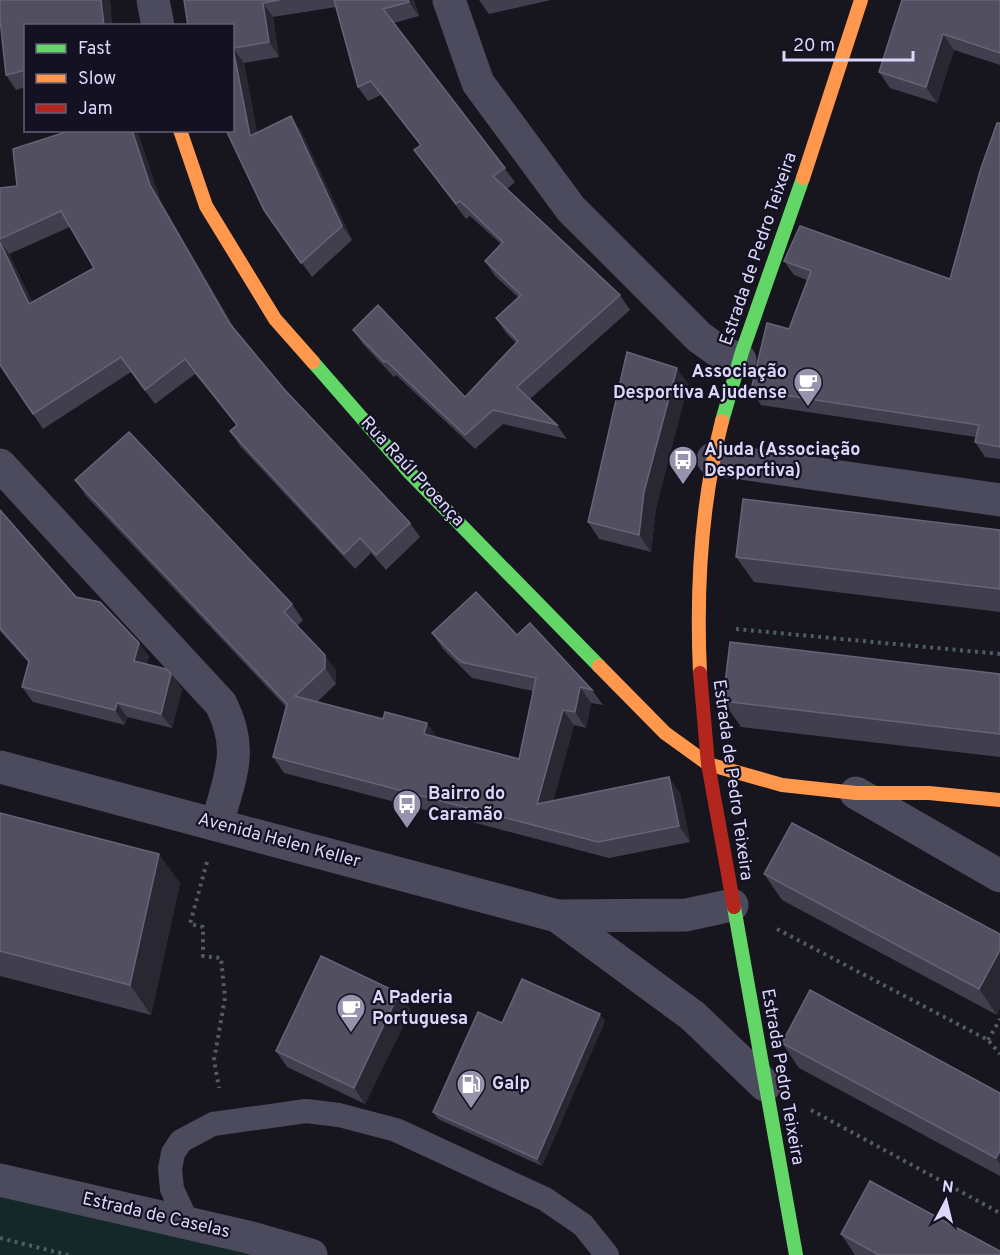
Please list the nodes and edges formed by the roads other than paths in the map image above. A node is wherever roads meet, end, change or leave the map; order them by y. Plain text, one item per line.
1 (153, 0) edge
2 (449, 0) edge
3 (861, 0) edge
4 (158, 24) edge
5 (181, 132) edge
6 (740, 360) junction
7 (713, 459) junction
8 (0, 465) edge
9 (1000, 500) edge
10 (708, 764) junction
11 (0, 766) edge
12 (856, 793) junction
13 (1000, 800) edge
14 (217, 825) junction
15 (1000, 876) edge
16 (732, 905) junction
17 (557, 916) junction
18 (765, 1085) junction
19 (0, 1180) edge
20 (188, 1224) junction
21 (310, 1255) edge
22 (607, 1255) edge
23 (796, 1255) edge

1 - 4 street
2 - 6 street
3 - 6 street, Estrada de Pedro Teixeira
5 - 10 street, Rua Raúl Proença
6 - 7 street, Estrada de Pedro Teixeira
7 - 9 street
7 - 10 street, Estrada de Pedro Teixeira
8 - 14 street
10 - 12 street, Rua Raúl Proença
10 - 16 street, Estrada de Pedro Teixeira
11 - 14 street, Avenida Helen Keller
12 - 13 street, Rua Raúl Proença
12 - 15 street
14 - 17 street, Avenida Helen Keller
16 - 17 street, Avenida Helen Keller
16 - 18 street, Estrada Pedro Teixeira
17 - 18 street, Avenida Helen Keller
18 - 23 street, Estrada Pedro Teixeira
19 - 20 street, Estrada de Caselas
20 - 21 street, Estrada de Caselas
20 - 22 lane

